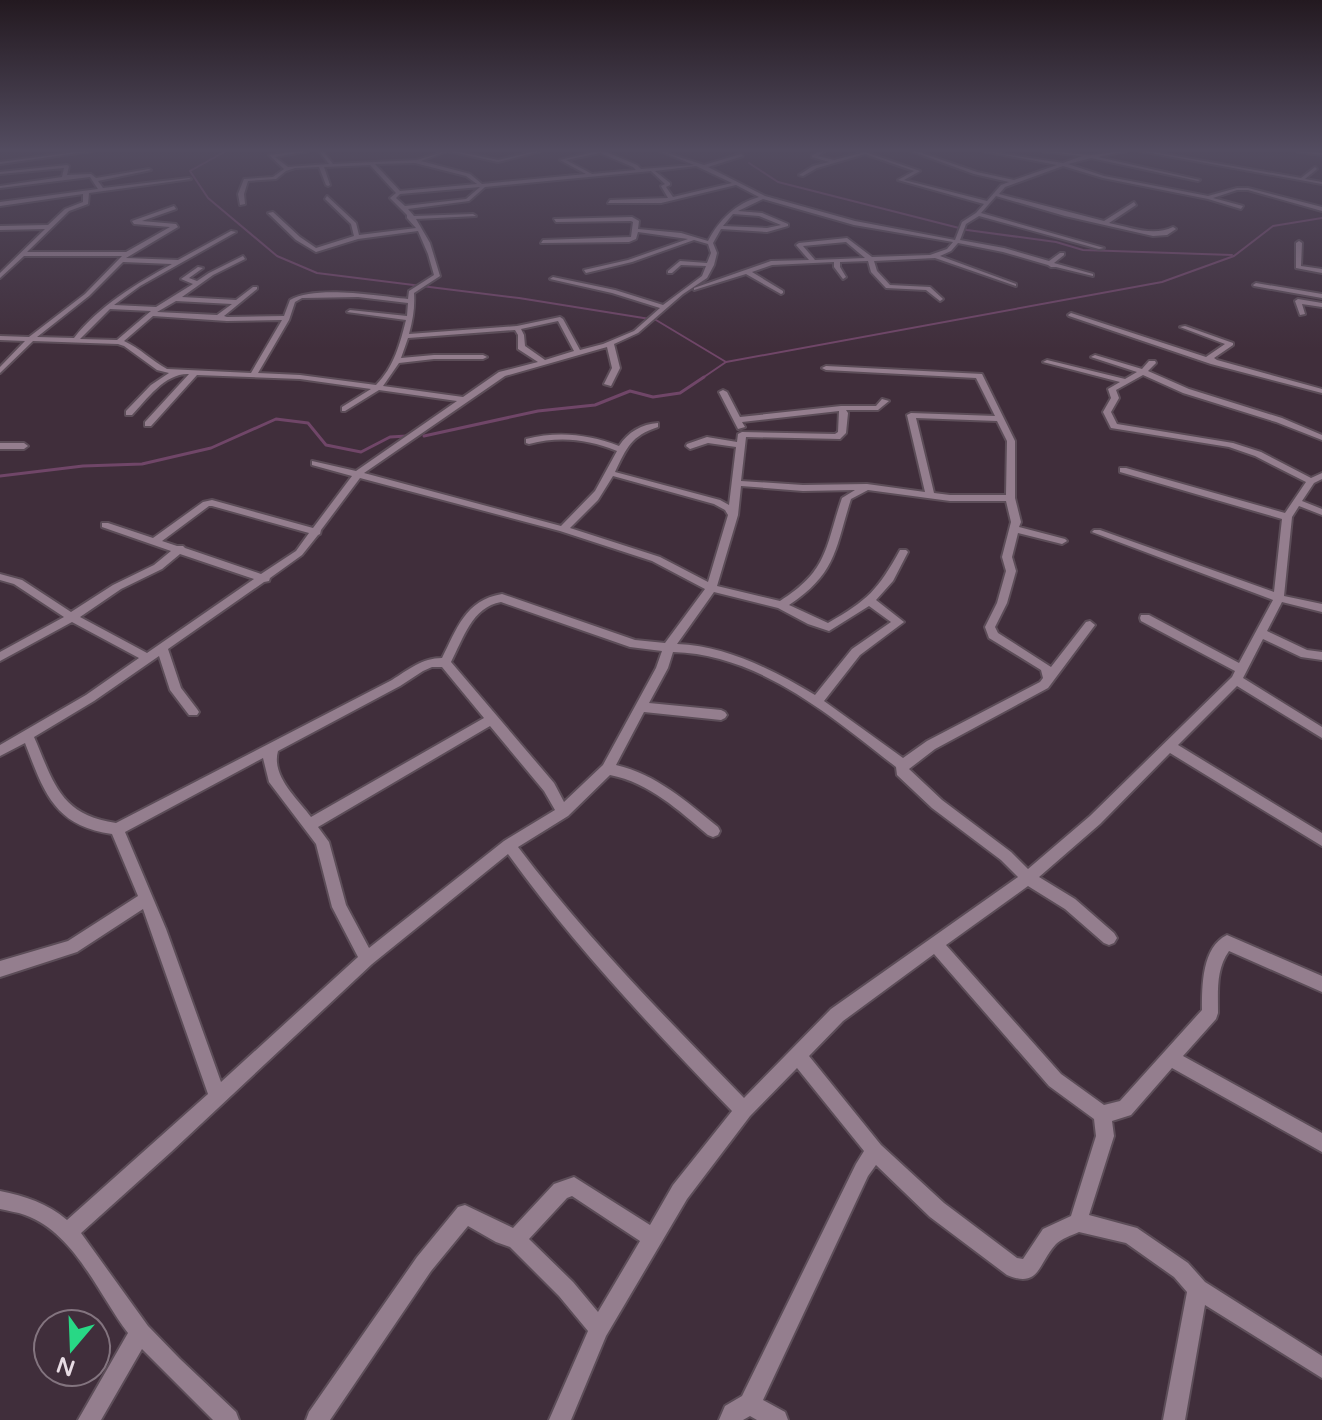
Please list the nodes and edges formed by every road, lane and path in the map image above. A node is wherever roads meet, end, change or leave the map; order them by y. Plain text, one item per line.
1 (60, 217) edge
2 (148, 217) edge
3 (276, 217) edge
4 (347, 217) edge
5 (433, 217) edge
6 (728, 217) edge
7 (768, 217) edge
8 (834, 217) edge
9 (974, 217) edge
10 (990, 217) edge
11 (1080, 217) edge
12 (1113, 217) edge
13 (410, 218) joint
14 (556, 220) dead end
15 (1106, 222) junction
16 (51, 227) junction
17 (720, 227) junction
18 (0, 228) edge
19 (1173, 229) dead end
20 (417, 230) junction
21 (635, 230) junction
22 (233, 232) dead end
23 (357, 237) junction
24 (693, 239) junction
25 (958, 240) junction
26 (543, 242) dead end
27 (710, 243) junction
28 (1299, 243) dead end
29 (1101, 248) dead end
30 (24, 254) junction
31 (1062, 254) dead end
32 (936, 256) junction
33 (124, 257) junction
34 (243, 258) dead end
35 (870, 259) junction
36 (813, 261) junction
37 (837, 261) junction
38 (180, 262) junction
39 (711, 265) junction
40 (1049, 267) junction
41 (200, 268) dead end
42 (586, 271) dead end
43 (746, 271) junction
44 (1322, 271) edge
45 (670, 272) dead end
46 (1091, 275) dead end
47 (0, 276) edge
48 (843, 277) dead end
49 (553, 279) dead end
50 (198, 283) junction
51 (1014, 285) dead end
52 (1256, 285) dead end
53 (255, 288) dead end
54 (1290, 291) junction
55 (781, 292) dead end
56 (681, 293) junction
57 (1322, 296) edge
58 (175, 299) junction
59 (940, 299) dead end
60 (1298, 301) junction
61 (237, 302) junction
62 (413, 302) junction
63 (1322, 305) edge
64 (108, 307) junction
65 (663, 307) junction
66 (153, 312) junction
67 (350, 312) dead end
68 (1302, 314) dead end
69 (1071, 315) dead end
70 (219, 317) junction
71 (411, 319) junction
72 (286, 320) junction
73 (1183, 327) dead end
74 (517, 328) junction
75 (404, 336) junction
76 (0, 338) edge
77 (77, 338) junction
78 (30, 340) junction
79 (119, 342) junction
80 (610, 343) junction
81 (578, 352) junction
82 (483, 357) dead end
83 (1095, 357) dead end
84 (394, 361) junction
85 (542, 361) junction
86 (1047, 362) dead end
87 (1214, 362) junction
88 (1152, 363) dead end
89 (826, 368) dead end
90 (0, 371) edge
91 (195, 372) junction
92 (1143, 372) junction
93 (174, 373) junction
94 (254, 373) junction
95 (1126, 381) junction
96 (608, 384) dead end
97 (378, 386) junction
98 (1322, 390) edge
99 (723, 392) dead end
100 (465, 400) junction
101 (885, 401) dead end
102 (841, 408) junction
103 (345, 409) dead end
104 (129, 413) dead end
105 (1000, 419) junction
106 (739, 420) junction
107 (148, 424) dead end
108 (655, 425) dead end
109 (1322, 438) edge
110 (742, 439) junction
111 (529, 441) dead end
112 (0, 446) edge
113 (24, 446) dead end
114 (690, 446) dead end
115 (620, 449) junction
116 (315, 463) dead end
117 (1123, 470) dead end
118 (611, 473) junction
119 (358, 474) junction
120 (1317, 479) edge
121 (738, 483) junction
122 (867, 487) junction
123 (930, 495) junction
124 (1010, 498) junction
125 (1296, 502) junction
126 (1322, 512) edge
127 (733, 515) junction
128 (1287, 517) junction
129 (105, 525) dead end
130 (563, 529) junction
131 (1015, 529) junction
132 (317, 532) junction
133 (1097, 532) dead end
134 (157, 540) junction
135 (1062, 541) dead end
136 (180, 548) junction
137 (903, 552) dead end
138 (0, 577) edge
139 (265, 579) junction
140 (711, 588) junction
141 (1279, 598) junction
142 (871, 602) junction
143 (781, 605) junction
144 (1322, 608) edge
145 (71, 617) junction
146 (1145, 618) dead end
147 (1090, 625) dead end
148 (1261, 633) junction
149 (670, 645) junction
150 (162, 647) junction
151 (1322, 656) edge
152 (0, 657) edge
153 (146, 657) junction
154 (445, 663) junction
155 (1239, 674) junction
156 (1048, 676) junction
157 (818, 700) junction
158 (640, 707) junction
159 (193, 712) dead end
160 (721, 715) dead end
161 (492, 719) junction
162 (1322, 733) edge
163 (28, 736) junction
164 (273, 746) junction
165 (1169, 746) junction
166 (0, 751) edge
167 (903, 765) junction
168 (608, 769) junction
169 (563, 812) junction
170 (311, 824) junction
171 (117, 829) junction
172 (713, 831) dead end
173 (1322, 840) edge
174 (509, 845) junction
175 (1028, 878) junction
176 (145, 899) junction
177 (1109, 938) dead end
178 (936, 945) junction
179 (367, 959) junction
180 (0, 969) edge
181 (1322, 984) edge
182 (797, 1055) junction
183 (1172, 1059) junction
184 (217, 1095) junction
185 (744, 1110) junction
186 (1102, 1114) junction
187 (1322, 1143) edge
188 (875, 1151) junction
189 (0, 1200) edge
190 (1078, 1222) junction
191 (70, 1230) junction
192 (653, 1238) junction
193 (516, 1239) junction
194 (1198, 1289) junction
195 (599, 1329) junction
196 (140, 1332) junction
197 (1322, 1368) edge
198 (750, 1404) junction
199 (89, 1420) edge
200 (228, 1420) edge
201 (317, 1420) edge
202 (560, 1420) edge
203 (730, 1420) edge
204 (777, 1420) edge
205 (1174, 1420) edge

1 - 16 street
2 - 33 street
3 - 23 street
4 - 23 street
5 - 13 street
6 - 17 street
7 - 17 street
8 - 25 street
9 - 25 street
10 - 29 street
11 - 15 street
12 - 15 street
13 - 20 street
14 - 21 street
15 - 19 street
16 - 18 street
16 - 30 street
17 - 27 street
20 - 23 street
20 - 62 street
21 - 24 street
21 - 26 street
22 - 38 street
24 - 27 street
24 - 42 street
25 - 32 street
25 - 40 street
27 - 39 street
28 - 44 street
30 - 33 street
30 - 47 street
31 - 40 street
32 - 35 street
32 - 51 street
33 - 38 street
33 - 78 street
34 - 50 street
35 - 36 street
35 - 37 street
35 - 59 street
36 - 37 street
36 - 43 street
37 - 48 street
38 - 64 street
39 - 45 street
39 - 56 street
40 - 46 street
41 - 50 street
43 - 55 street
43 - 56 street
49 - 65 street
50 - 58 street
52 - 54 street
53 - 61 street
54 - 57 street
54 - 60 street
56 - 65 street
58 - 61 street
58 - 66 street
60 - 63 street
60 - 68 street
61 - 70 street
62 - 71 street
62 - 72 street
64 - 66 street
64 - 77 street
65 - 80 street
66 - 70 street
66 - 79 street
67 - 71 street
69 - 87 street
70 - 72 street
71 - 75 street
72 - 94 street
73 - 87 street
74 - 75 street
74 - 81 street
74 - 85 street
75 - 84 street
76 - 78 street
77 - 78 street
77 - 79 street
78 - 90 street
79 - 93 street
80 - 81 street
80 - 96 street
81 - 85 street
82 - 84 street
83 - 92 street
84 - 97 street
85 - 100 street
86 - 95 street
87 - 98 street
88 - 92 street
89 - 105 street
91 - 93 street
91 - 94 street
91 - 107 street
92 - 95 street
92 - 109 street
93 - 104 street
94 - 97 street
95 - 120 street
97 - 100 street
97 - 103 street
99 - 106 street
100 - 119 street
101 - 102 street
102 - 106 street
102 - 110 street
105 - 123 street
105 - 124 street
106 - 110 street
108 - 115 street
110 - 114 street
110 - 121 street
111 - 115 street
112 - 113 street
115 - 118 street
116 - 119 street
117 - 128 street
118 - 127 street
118 - 130 street
119 - 130 street
119 - 132 street
120 - 125 street
121 - 122 street
121 - 127 street
122 - 123 street
122 - 143 street
123 - 124 street
124 - 131 street
125 - 126 street
125 - 128 street
127 - 140 street
128 - 141 street
129 - 134 street
130 - 140 street
131 - 135 street
131 - 156 street
132 - 134 street
132 - 139 street
133 - 141 street
134 - 136 street
136 - 139 street
136 - 145 street
137 - 142 street
138 - 145 street
139 - 150 street
140 - 143 street
140 - 149 street
141 - 144 street
141 - 148 street
142 - 143 street
142 - 157 street
145 - 152 street
145 - 153 street
146 - 155 street
147 - 156 street
148 - 151 street
148 - 155 street
149 - 154 street
149 - 157 street
149 - 158 street
150 - 153 street
150 - 159 street
153 - 163 street
154 - 161 street
154 - 164 street
155 - 162 street
155 - 165 street
156 - 167 street
157 - 167 street
158 - 160 street
158 - 168 street
161 - 169 street
161 - 170 street
163 - 166 street
163 - 171 street
164 - 170 street
164 - 171 street
165 - 173 street
165 - 175 street
167 - 175 street
168 - 169 street
168 - 172 street
169 - 174 street
170 - 179 street
171 - 176 street
174 - 179 street
174 - 185 street
175 - 177 street
175 - 178 street
176 - 180 street
176 - 184 street
178 - 182 street
178 - 186 street
179 - 184 street
181 - 183 street
182 - 185 street
182 - 188 street
183 - 186 street
183 - 187 street
184 - 191 street
185 - 192 street
186 - 190 street
188 - 190 street
188 - 198 street
189 - 191 street
190 - 194 street
191 - 196 street
192 - 193 street
192 - 195 street
193 - 195 street
193 - 201 street
194 - 197 street
194 - 205 street
195 - 202 street
196 - 199 street
196 - 200 street
198 - 203 street
198 - 204 street

